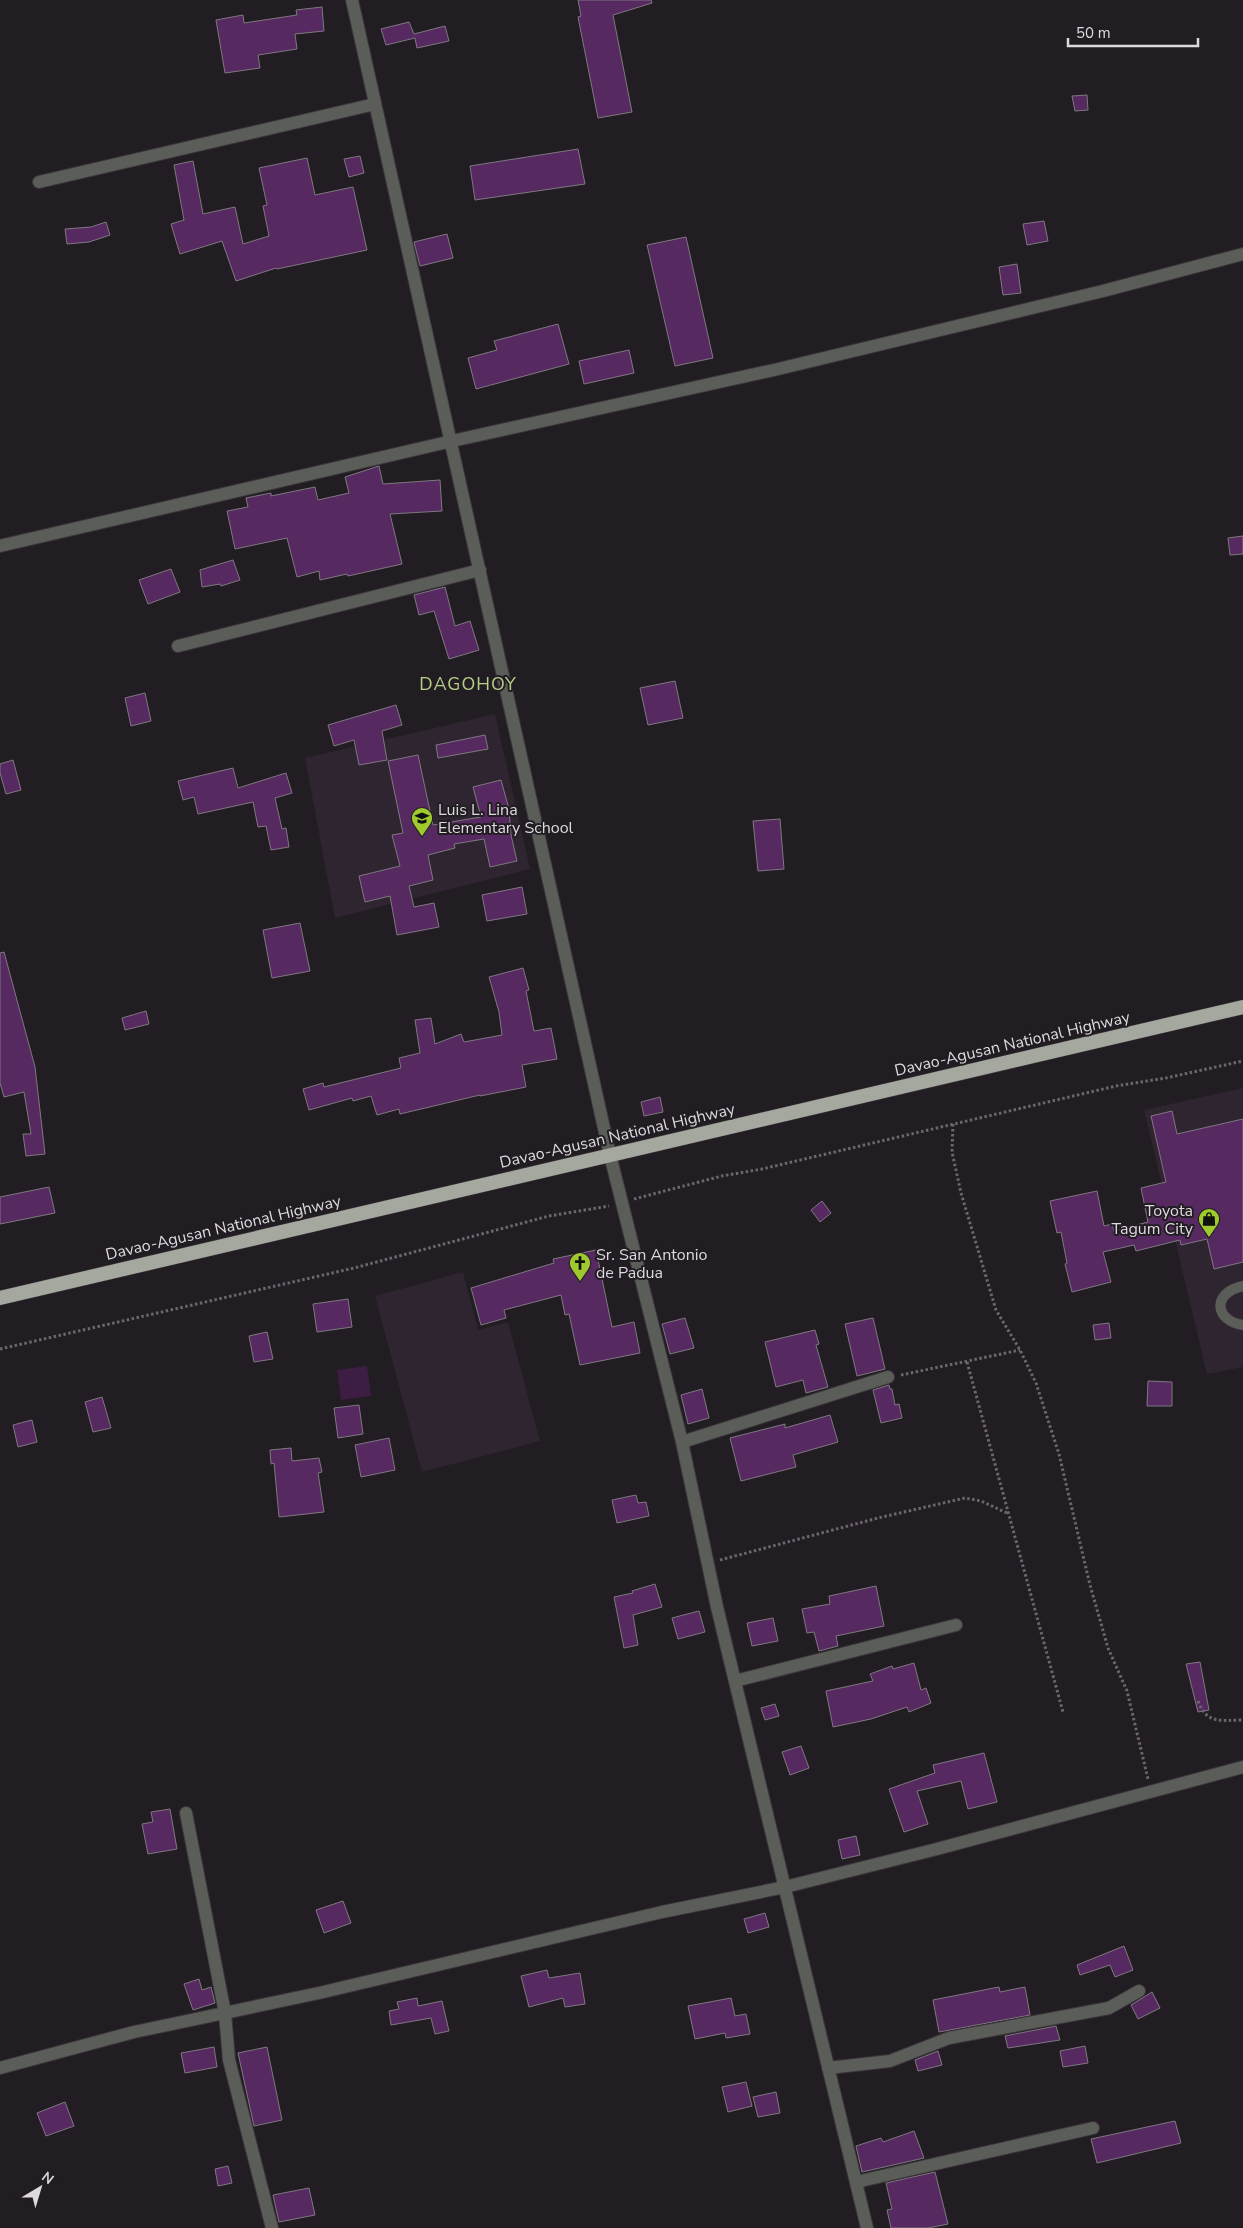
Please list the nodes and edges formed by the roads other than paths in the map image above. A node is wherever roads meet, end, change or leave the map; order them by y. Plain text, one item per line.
1 (352, 0) edge
2 (375, 104) junction
3 (39, 182) dead end
4 (1243, 254) edge
5 (452, 441) junction
6 (0, 546) edge
7 (480, 570) junction
8 (178, 646) dead end
9 (1243, 1007) edge
10 (610, 1155) junction
11 (1243, 1286) edge
12 (0, 1298) edge
13 (1243, 1325) edge
14 (888, 1377) road end
15 (682, 1442) junction
16 (956, 1625) dead end
17 (735, 1681) junction
18 (1243, 1767) edge
19 (186, 1814) dead end
20 (785, 1887) junction
21 (1139, 1992) dead end
22 (225, 2013) junction
23 (0, 2068) edge
24 (828, 2068) junction
25 (1093, 2128) dead end
26 (856, 2182) junction
27 (272, 2228) edge
28 (867, 2228) edge

1 - 2 street
2 - 3 street
2 - 5 street
4 - 5 street
5 - 6 street
5 - 7 street
7 - 8 street
7 - 10 street
9 - 10 highway, Davao-Agusan National Highway
10 - 12 highway, Davao-Agusan National Highway
10 - 15 street
11 - 13 lane
14 - 15 street
15 - 17 street
16 - 17 street
17 - 20 street
18 - 20 street
19 - 22 street
20 - 22 street
20 - 24 street
21 - 24 street
22 - 23 street
22 - 27 street
24 - 26 street
25 - 26 street
26 - 28 street

